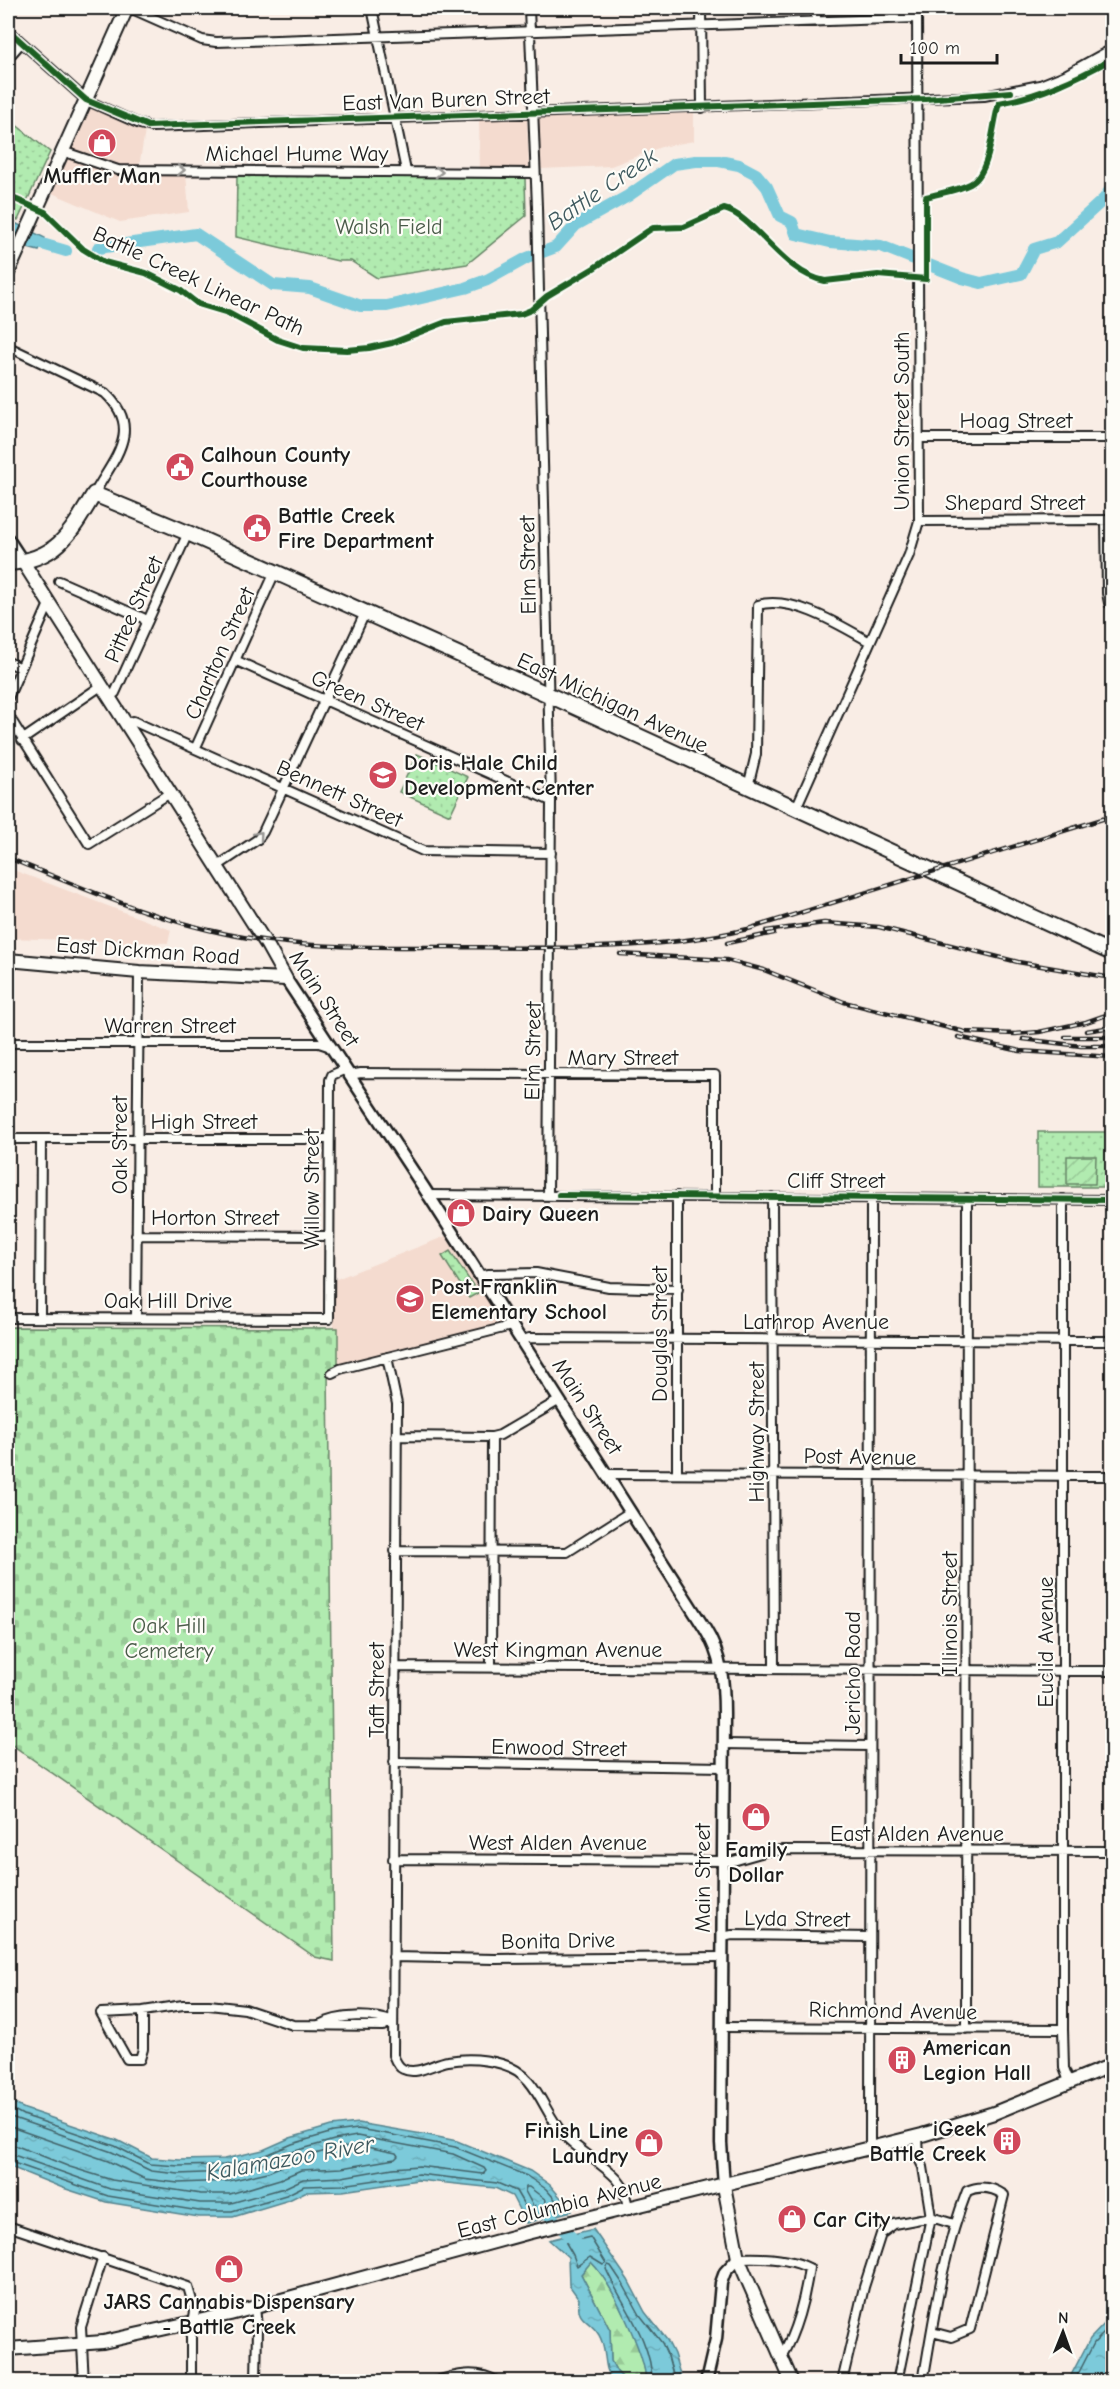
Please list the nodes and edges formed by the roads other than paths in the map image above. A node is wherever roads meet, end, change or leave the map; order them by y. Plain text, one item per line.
1 (129, 8) edge
2 (372, 8) edge
3 (529, 8) edge
4 (701, 8) edge
5 (816, 8) edge
6 (917, 8) edge
7 (917, 18) junction
8 (816, 22) junction
9 (701, 26) junction
10 (8, 30) edge
11 (530, 31) junction
12 (378, 37) junction
13 (21, 43) junction
14 (1113, 49) edge
15 (8, 58) edge
16 (918, 99) junction
17 (86, 100) junction
18 (702, 108) junction
19 (533, 114) junction
20 (395, 118) junction
21 (62, 152) junction
22 (406, 171) junction
23 (534, 174) junction
24 (8, 273) edge
25 (13, 350) dead end
26 (920, 438) junction
27 (1113, 438) edge
28 (94, 494) junction
29 (1109, 520) edge
30 (919, 521) junction
31 (188, 533) junction
32 (8, 539) edge
33 (23, 562) junction
34 (8, 563) edge
35 (275, 572) junction
36 (59, 581) dead end
37 (1113, 603) edge
38 (50, 604) junction
39 (365, 614) junction
40 (146, 622) junction
41 (870, 642) junction
42 (237, 661) junction
43 (8, 662) edge
44 (21, 668) junction
45 (101, 686) junction
46 (549, 695) junction
47 (8, 698) edge
48 (109, 698) junction
49 (324, 700) junction
50 (8, 715) edge
51 (126, 724) junction
52 (22, 740) junction
53 (196, 747) junction
54 (748, 787) junction
55 (285, 788) junction
56 (170, 793) junction
57 (551, 801) junction
58 (796, 808) junction
59 (551, 853) junction
60 (216, 867) junction
61 (1113, 953) edge
62 (8, 960) edge
63 (139, 972) junction
64 (286, 979) junction
65 (8, 1042) edge
66 (138, 1043) junction
67 (332, 1047) junction
68 (348, 1072) junction
69 (549, 1074) junction
70 (8, 1139) edge
71 (41, 1139) junction
72 (136, 1139) junction
73 (329, 1139) junction
74 (548, 1195) junction
75 (427, 1196) junction
76 (677, 1196) junction
77 (715, 1196) junction
78 (772, 1197) junction
79 (871, 1198) junction
80 (967, 1198) junction
81 (1063, 1199) junction
82 (1113, 1200) edge
83 (136, 1235) junction
84 (329, 1236) junction
85 (479, 1276) junction
86 (678, 1288) junction
87 (40, 1317) junction
88 (136, 1317) junction
89 (8, 1318) edge
90 (329, 1319) joint
91 (511, 1326) junction
92 (677, 1338) junction
93 (774, 1339) junction
94 (870, 1340) junction
95 (967, 1340) junction
96 (521, 1341) junction
97 (1063, 1341) junction
98 (1113, 1341) edge
99 (387, 1357) junction
100 (332, 1373) dead end
101 (558, 1401) junction
102 (396, 1436) junction
103 (492, 1437) junction
104 (676, 1472) junction
105 (775, 1473) junction
106 (606, 1474) junction
107 (871, 1474) junction
108 (968, 1475) junction
109 (1063, 1476) junction
110 (1113, 1476) edge
111 (630, 1512) junction
112 (395, 1551) junction
113 (491, 1551) junction
114 (394, 1667) junction
115 (491, 1667) junction
116 (722, 1668) junction
117 (774, 1668) junction
118 (871, 1669) junction
119 (967, 1670) junction
120 (1063, 1670) junction
121 (1113, 1671) edge
122 (724, 1744) junction
123 (870, 1746) junction
124 (394, 1762) junction
125 (724, 1767) junction
126 (870, 1849) junction
127 (967, 1850) junction
128 (1063, 1851) junction
129 (1113, 1851) edge
130 (393, 1859) junction
131 (723, 1861) junction
132 (723, 1937) junction
133 (870, 1937) junction
134 (393, 1957) junction
135 (723, 1957) junction
136 (143, 2011) junction
137 (392, 2023) junction
138 (723, 2027) junction
139 (870, 2027) junction
140 (966, 2029) junction
141 (1063, 2030) junction
142 (1113, 2066) edge
143 (1070, 2084) junction
144 (920, 2136) junction
145 (870, 2149) junction
146 (724, 2186) junction
147 (629, 2210) junction
148 (931, 2217) junction
149 (954, 2224) junction
150 (8, 2226) edge
151 (102, 2257) junction
152 (738, 2258) junction
153 (255, 2307) junction
154 (193, 2323) junction
155 (932, 2332) junction
156 (83, 2345) junction
157 (8, 2349) edge
158 (781, 2357) junction
159 (84, 2382) edge
160 (191, 2382) edge
161 (256, 2382) edge
162 (434, 2382) edge
163 (498, 2382) edge
164 (706, 2382) edge
165 (792, 2382) edge
166 (842, 2382) edge
167 (897, 2382) edge
168 (922, 2382) edge

1 - 12 street
1 - 17 main road
2 - 12 street
3 - 11 street, Elm Street
4 - 9 street
5 - 8 street
6 - 7 street, Union Street South
7 - 8 street
7 - 16 street, Union Street South
8 - 9 street
9 - 11 street
9 - 18 street
10 - 13 street, East Van Buren Street
11 - 12 street
11 - 19 street, Elm Street
12 - 20 street
13 - 15 street
13 - 17 street, East Van Buren Street
14 - 16 street, East Van Buren Street
16 - 18 street, East Van Buren Street
16 - 26 street, Union Street South
17 - 20 street, East Van Buren Street
17 - 21 main road
18 - 19 street, East Van Buren Street
19 - 20 street, East Van Buren Street
19 - 23 street, Elm Street
20 - 22 street
21 -> 22 street, Michael Hume Way
21 - 24 main road
22 -> 23 street, Michael Hume Way
23 - 46 street, Elm Street
25 - 28 street
26 - 27 street, Hoag Street
26 - 30 street, Union Street South
28 - 31 highway, East Michigan Avenue
28 - 33 highway
29 - 30 street, Shepard Street
29 - 37 street
30 - 41 street, Union Street South
31 - 35 highway, East Michigan Avenue
31 - 40 street, Pittee Street
32 - 33 street
33 - 34 highway
33 - 38 main road, Main Street
35 - 39 highway, East Michigan Avenue
35 - 42 street, Charlton Street
36 - 40 street
38 - 44 street
38 - 45 main road, Main Street
39 - 46 highway, East Michigan Avenue
39 - 49 street
40 - 48 street, Pittee Street
41 - 54 street
41 - 58 street, Union Street South
42 - 49 street, Green Street
42 - 53 street, Charlton Street
43 - 44 street
44 - 47 street
45 - 48 main road, Main Street
45 - 52 street
46 - 54 highway, East Michigan Avenue
46 - 57 street, Elm Street
48 - 51 main road, Main Street
49 - 55 street
49 - 57 street, Green Street
50 - 52 street
51 - 53 street, Bennett Street
51 - 56 main road, Main Street
52 - 56 street
53 - 55 street, Bennett Street
54 - 58 highway, East Michigan Avenue
55 - 59 street, Bennett Street
60 -> 55 street
56 - 60 main road, Main Street
57 - 59 street, Elm Street
58 - 61 highway, East Michigan Avenue
59 - 69 street, Elm Street
60 - 64 main road, Main Street
62 - 63 main road, East Dickman Road
63 - 64 main road, East Dickman Road
63 - 66 street, Oak Street
64 - 67 street, Main Street
65 - 66 street, Warren Street
66 - 67 street, Warren Street
66 - 72 street, Oak Street
67 - 68 street, Main Street
68 - 69 street, Mary Street
68 - 73 street, Willow Street
68 - 75 street, Main Street
69 - 74 street, Elm Street
69 - 77 street, Mary Street
70 - 71 street, High Street
71 - 72 street, High Street
71 - 87 street
72 - 73 street, High Street
72 - 83 street, Oak Street
73 - 84 street, Willow Street
74 - 75 street, Cliff Street
74 - 76 street, Cliff Street
75 - 85 street, Main Street
76 - 77 street, Cliff Street
76 - 86 street, Douglas Street
77 - 78 street, Cliff Street
78 - 79 street, Cliff Street
78 - 93 street, Highway Street
79 - 80 street, Cliff Street
79 - 94 street, Jericho Road
80 - 81 street, Cliff Street
80 - 95 street, Illinois Street
81 - 82 street, Cliff Street
81 - 97 street, Euclid Avenue
83 - 84 street, Horton Street
83 - 88 street, Oak Street
84 - 90 street, Willow Street
85 - 86 street
85 - 91 street, Main Street
86 - 92 street, Douglas Street
87 - 88 street, Oak Hill Drive
87 - 89 street, Oak Hill Drive
88 - 90 street, Oak Hill Drive
91 - 96 street, Main Street
91 - 99 street
92 - 93 street, Lathrop Avenue
92 - 96 street, Lathrop Avenue
92 - 104 street, Douglas Street
93 - 94 street, Lathrop Avenue
93 - 105 street, Highway Street
94 - 95 street, Lathrop Avenue
94 - 107 street, Jericho Road
95 - 97 street, Lathrop Avenue
95 - 108 street, Illinois Street
96 - 101 street, Main Street
97 - 98 street, Lathrop Avenue
97 - 109 street, Euclid Avenue
99 - 100 street
99 - 102 street, Taft Street
101 - 103 street
101 - 106 street, Main Street
102 - 103 street
102 - 112 street, Taft Street
103 - 113 street
104 - 105 street, Post Avenue
104 - 106 street, Post Avenue
105 - 107 street, Post Avenue
105 - 117 street, Highway Street
106 - 111 street, Main Street
107 - 108 street, Post Avenue
107 - 118 street, Jericho Road
108 - 109 street, Post Avenue
108 - 119 street, Illinois Street
109 - 110 street, Post Avenue
109 - 120 street, Euclid Avenue
111 - 113 street
111 - 116 street, Main Street
112 - 113 street
112 - 114 street, Taft Street
113 - 115 street
114 - 115 street, West Kingman Avenue
114 - 124 street, Taft Street
115 - 116 street, West Kingman Avenue
116 - 117 street, West Kingman Avenue
116 - 122 street, Main Street
117 - 118 street, West Kingman Avenue
118 - 119 street, West Kingman Avenue
118 - 123 street, Jericho Road
119 - 120 street, West Kingman Avenue
119 - 127 street, Illinois Street
120 - 121 street, West Kingman Avenue
120 - 128 street, Euclid Avenue
122 - 123 street
122 - 125 street, Main Street
123 - 126 street, Jericho Road
124 - 125 street, Enwood Street
124 - 130 street, Taft Street
125 - 131 street, Main Street
126 - 127 street, East Alden Avenue
126 - 131 street, East Alden Avenue
126 - 133 street, Jericho Road
127 - 128 street, East Alden Avenue
127 - 140 street, Illinois Street
128 - 129 street, East Alden Avenue
128 - 141 street, Euclid Avenue
130 - 131 street, West Alden Avenue
130 - 134 street, Taft Street
131 - 132 street, Main Street
132 - 133 street, Lyda Street
132 - 135 street, Main Street
133 - 139 street, Jericho Road
134 - 135 street, Bonita Drive
134 - 137 street, Taft Street
135 - 138 street, Main Street
136 - 136 street
136 - 137 street
137 - 147 street, Taft Street
138 - 139 street, Richmond Avenue
138 - 146 street, Main Street
139 - 140 street, Richmond Avenue
139 - 145 street, Jericho Road
140 - 141 street, Richmond Avenue
141 - 143 street, Euclid Avenue
142 - 143 main road, East Columbia Avenue
143 - 144 main road, East Columbia Avenue
144 - 145 main road, East Columbia Avenue
144 - 148 street
145 - 146 main road, East Columbia Avenue
146 - 147 main road, East Columbia Avenue
146 - 152 main road, Main Street
147 - 153 main road, East Columbia Avenue
148 - 149 street
148 - 166 street
148 - 167 street
149 - 155 street
149 - 155 street
150 - 151 street
151 - 154 street
151 - 156 street
152 - 158 main road, Main Street
152 - 158 street
152 - 164 street
153 - 154 main road, East Columbia Avenue
153 - 161 street
154 - 156 main road, East Columbia Avenue
154 - 160 street
155 - 168 street
156 - 157 main road, East Columbia Avenue
156 - 159 street
158 - 165 main road, Main Street
162 - 163 street

